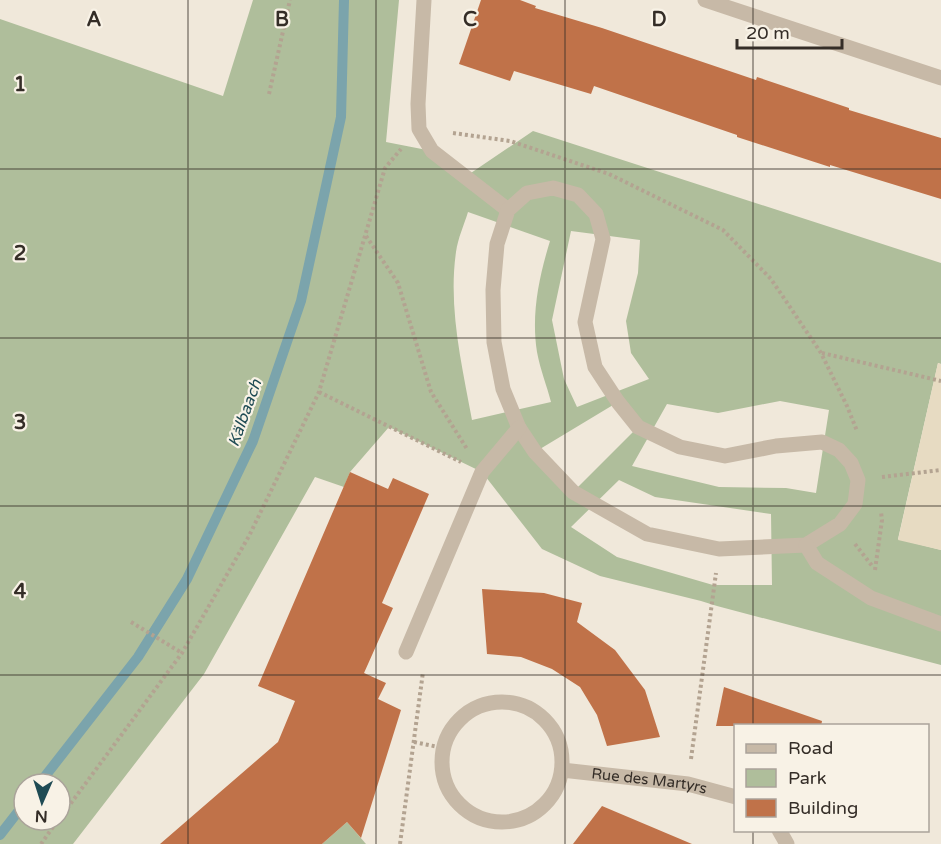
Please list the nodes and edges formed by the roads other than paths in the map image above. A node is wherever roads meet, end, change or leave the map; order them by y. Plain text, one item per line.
1 (424, 0) edge
2 (705, 0) edge
3 (941, 78) edge
4 (508, 210) junction
5 (519, 428) junction
6 (806, 545) junction
7 (941, 624) edge
8 (406, 652) road end
9 (562, 770) junction
10 (734, 797) edge

1 - 4 street
2 - 3 street
4 - 5 street
4 - 6 street
5 - 6 street
5 - 8 street
6 - 7 street
9 - 9 street
9 - 10 street, Rue des Martyrs

